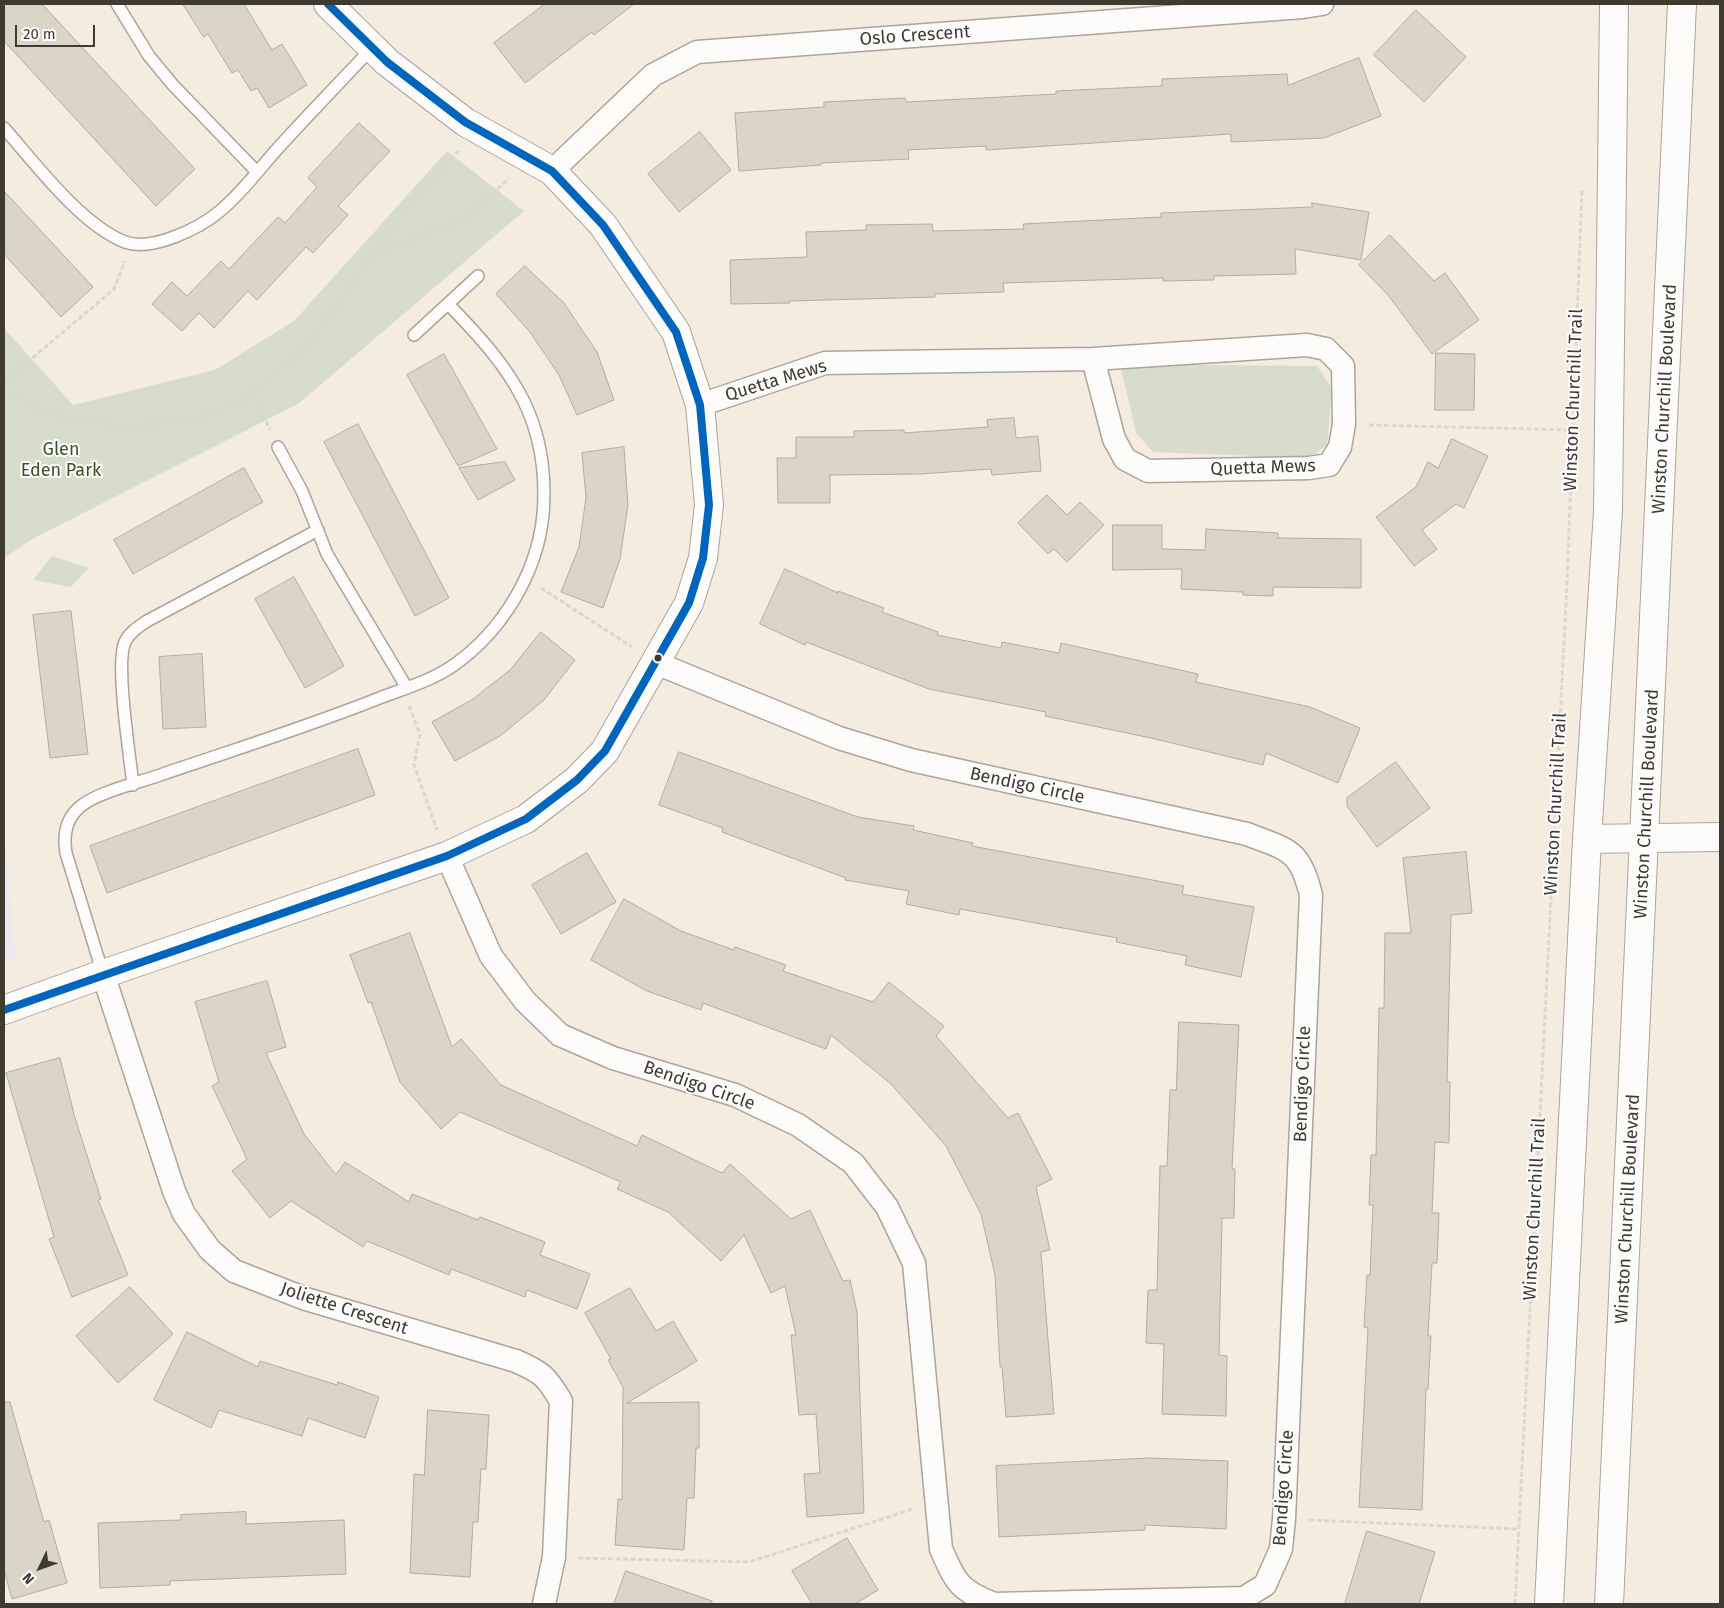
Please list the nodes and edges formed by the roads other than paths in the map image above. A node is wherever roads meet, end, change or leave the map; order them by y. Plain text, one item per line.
1 (117, 4) edge
2 (328, 4) edge
3 (1322, 4) edge
4 (1614, 4) edge
5 (1682, 4) edge
6 (373, 47) junction
7 (4, 128) edge
8 (552, 171) junction
9 (257, 172) junction
10 (478, 276) dead end
11 (448, 304) junction
12 (414, 335) dead end
13 (1093, 359) junction
14 (700, 405) junction
15 (278, 447) road end
16 (318, 530) junction
17 (656, 663) junction
18 (405, 688) junction
19 (133, 785) junction
20 (1720, 837) edge
21 (1645, 838) junction
22 (1587, 839) junction
23 (447, 856) junction
24 (102, 974) junction
25 (4, 1010) edge
26 (544, 1604) edge
27 (1550, 1604) edge
28 (1609, 1604) edge

1 - 9 lane
2 - 6 main road
3 - 8 street, Oslo Crescent
4 - 22 main road
5 - 21 main road, Winston Churchill Boulevard
6 - 8 main road
6 - 9 lane
7 - 9 lane
8 - 14 main road
10 - 11 lane
11 - 12 lane
11 - 18 lane
13 - 13 street, Quetta Mews
13 - 14 street, Quetta Mews
14 - 17 main road
15 - 16 lane
16 - 18 lane
16 - 19 lane
17 - 23 main road
17 - 23 street, Bendigo Circle
18 - 19 lane
19 - 24 lane
20 - 21 main road
21 - 22 main road
21 - 28 main road, Winston Churchill Boulevard
22 - 27 main road
23 - 24 main road
24 - 25 main road
24 - 26 street, Joliette Crescent

